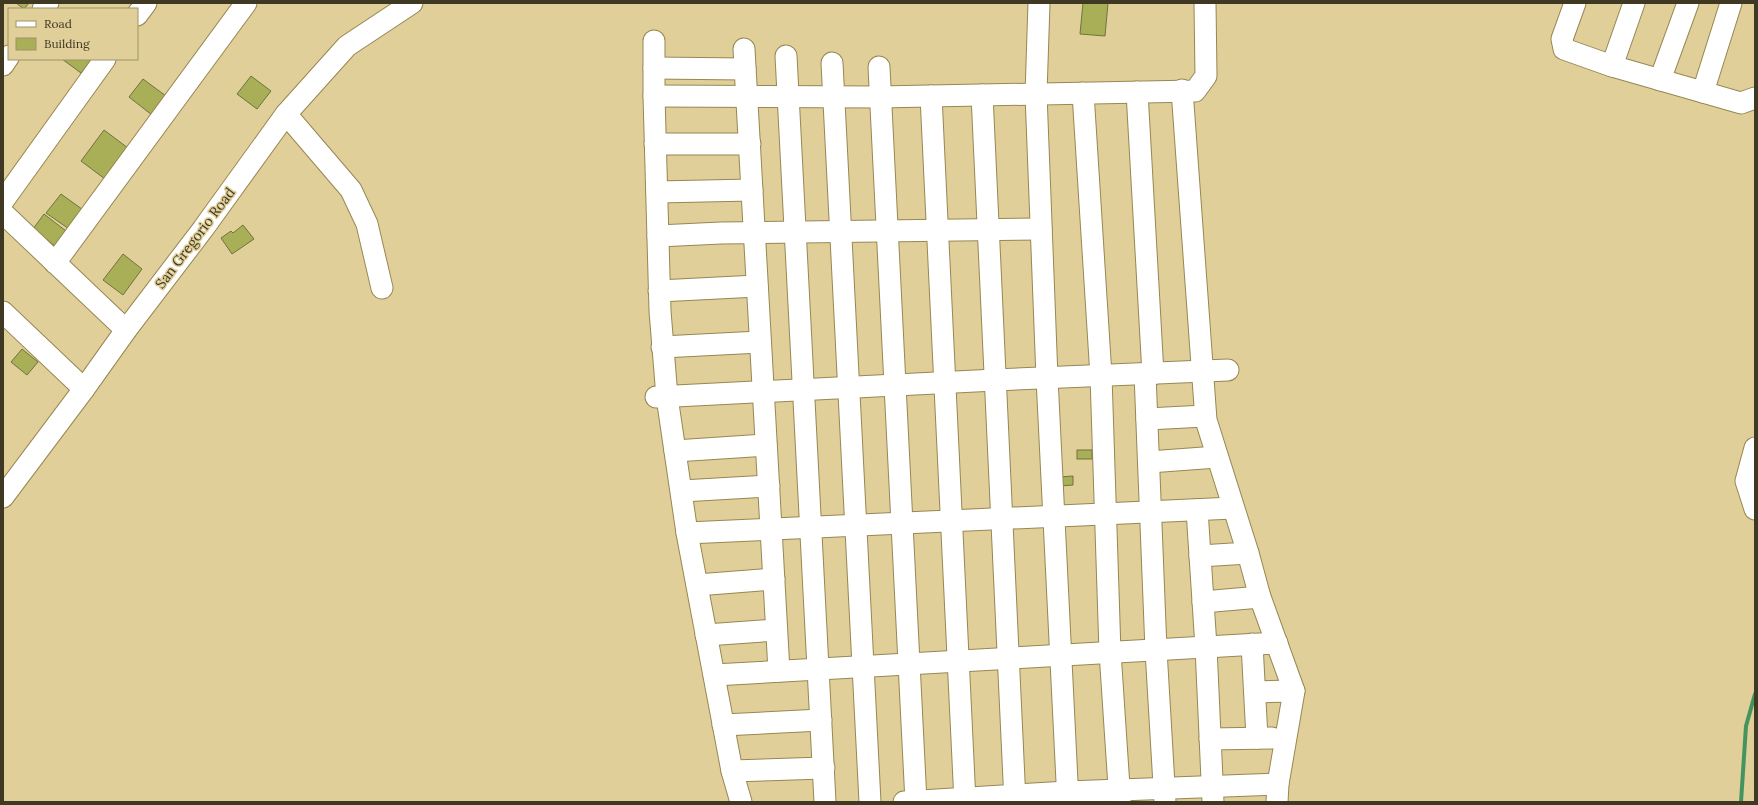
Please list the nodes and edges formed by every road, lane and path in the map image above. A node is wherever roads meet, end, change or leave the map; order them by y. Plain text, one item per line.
1 (146, 3) edge
2 (412, 3) edge
3 (1039, 3) edge
4 (1205, 3) edge
5 (1575, 3) edge
6 (1634, 3) edge
7 (1688, 3) edge
8 (1731, 3) edge
9 (237, 7) edge
10 (138, 14) edge
11 (654, 41) dead end
12 (786, 56) dead end
13 (104, 60) edge
14 (832, 63) dead end
15 (1612, 66) junction
16 (879, 67) dead end
17 (654, 68) junction
18 (1660, 80) junction
19 (1182, 90) junction
20 (1137, 92) junction
21 (1703, 92) junction
22 (1083, 93) junction
23 (1036, 94) junction
24 (982, 95) junction
25 (654, 96) junction
26 (747, 96) junction
27 (931, 96) junction
28 (788, 97) junction
29 (833, 97) junction
30 (879, 97) junction
31 (1755, 98) edge
32 (286, 114) junction
33 (655, 144) junction
34 (750, 144) junction
35 (752, 190) junction
36 (657, 192) junction
37 (3, 200) edge
38 (3, 213) edge
39 (1041, 229) junction
40 (938, 230) junction
41 (988, 230) junction
42 (887, 231) junction
43 (795, 232) junction
44 (840, 232) junction
45 (754, 233) junction
46 (658, 236) junction
47 (55, 263) junction
48 (757, 286) junction
49 (382, 288) dead end
50 (659, 291) junction
51 (3, 312) edge
52 (126, 330) junction
53 (760, 342) junction
54 (662, 347) junction
55 (1228, 370) dead end
56 (1201, 372) junction
57 (1149, 374) junction
58 (1101, 376) junction
59 (1047, 378) junction
60 (995, 380) junction
61 (945, 382) junction
62 (895, 385) junction
63 (848, 387) junction
64 (84, 389) junction
65 (804, 389) junction
66 (763, 392) junction
67 (661, 397) junction
68 (1205, 416) junction
69 (1147, 419) junction
70 (766, 445) junction
71 (1755, 448) edge
72 (675, 451) junction
73 (1217, 457) junction
74 (1149, 462) junction
75 (769, 486) junction
76 (682, 491) junction
77 (3, 497) edge
78 (1233, 508) junction
79 (1755, 509) edge
80 (1197, 510) junction
81 (1151, 512) junction
82 (1106, 514) junction
83 (1055, 516) junction
84 (1001, 518) junction
85 (951, 520) junction
86 (902, 522) junction
87 (855, 524) junction
88 (811, 526) junction
89 (771, 528) junction
90 (687, 533) junction
91 (1248, 552) junction
92 (1200, 556) junction
93 (774, 579) junction
94 (697, 585) junction
95 (1260, 597) junction
96 (1203, 602) junction
97 (776, 630) junction
98 (706, 635) junction
99 (1277, 643) junction
100 (1252, 644) junction
101 (1206, 647) junction
102 (1156, 650) junction
103 (1110, 652) junction
104 (1061, 655) junction
105 (1008, 658) junction
106 (958, 661) junction
107 (909, 664) junction
108 (862, 666) junction
109 (818, 669) junction
110 (779, 671) junction
111 (714, 675) junction
112 (1294, 691) junction
113 (1254, 692) junction
114 (821, 720) junction
115 (723, 725) junction
116 (1257, 738) junction
117 (1286, 738) junction
118 (1210, 739) junction
119 (824, 768) junction
120 (732, 772) junction
121 (1278, 793) edge
122 (1213, 794) edge
123 (1164, 795) edge
124 (1119, 796) edge
125 (1067, 797) edge
126 (1014, 798) edge
127 (965, 800) edge
128 (741, 802) edge
129 (825, 802) edge
130 (870, 802) edge
131 (912, 802) edge

1 - 10 street
2 - 32 street, San Gregorio Road
3 - 23 street
4 - 19 street
5 - 15 street
6 - 15 street
7 - 18 street
8 - 21 street
9 - 47 street
11 - 17 street
12 - 28 street
13 - 37 street
14 - 29 street
15 - 18 street
16 - 30 street
17 - 25 street
17 - 26 street
18 - 21 street
19 - 20 street
19 - 56 street
20 - 22 street
20 - 57 street
21 - 31 street
22 - 23 street
22 - 58 street
23 - 24 street
23 - 39 street
24 - 27 street
24 - 41 street
25 - 26 street
25 - 33 street
26 - 28 street
26 - 34 street
27 - 30 street
27 - 40 street
28 - 29 street
28 - 43 street
29 - 30 street
29 - 44 street
30 - 42 street
32 - 49 street
32 - 52 street, San Gregorio Road
33 - 34 street
33 - 36 street
34 - 35 street
35 - 36 street
35 - 45 street
36 - 46 street
38 - 47 street
39 - 41 street
39 - 59 street
40 - 41 street
40 - 42 street
40 - 61 street
41 - 60 street
42 - 44 street
42 - 62 street
43 - 44 street
43 - 45 street
43 - 65 street
44 - 63 street
45 - 46 street
45 - 48 street
46 - 50 street
47 - 52 street
48 - 50 street
48 - 53 street
50 - 54 street
51 - 64 street
52 - 64 street, San Gregorio Road
53 - 54 street
53 - 66 street
54 - 67 street
55 - 56 street
56 - 57 street
56 - 68 street
57 - 58 street
57 - 69 street
58 - 59 street
58 - 82 street
59 - 60 street
59 - 83 street
60 - 61 street
60 - 84 street
61 - 62 street
61 - 85 street
62 - 63 street
62 - 86 street
63 - 65 street
63 - 87 street
64 - 77 street, San Gregorio Road
65 - 66 street
65 - 88 street
66 - 67 street
66 - 70 street
67 - 72 street
68 - 69 street
68 - 73 street
69 - 74 street
70 - 72 street
70 - 75 street
71 - 79 street
72 - 76 street
73 - 74 street
73 - 78 street
74 - 81 street
75 - 76 street
75 - 89 street
76 - 90 street
78 - 80 street
78 - 91 street
80 - 81 street
80 - 92 street
81 - 82 street
81 - 102 street
82 - 83 street
82 - 103 street
83 - 84 street
83 - 104 street
84 - 85 street
84 - 105 street
85 - 86 street
85 - 106 street
86 - 87 street
86 - 107 street
87 - 88 street
87 - 108 street
88 - 89 street
88 - 109 street
89 - 90 street
89 - 93 street
90 - 94 street
91 - 92 street
91 - 95 street
92 - 96 street
93 - 94 street
93 - 97 street
94 - 98 street
95 - 96 street
95 - 99 street
96 - 101 street
97 - 98 street
97 - 110 street
98 - 111 street
99 - 100 street
99 - 112 street
100 - 101 street
100 - 113 street
101 - 102 street
101 - 118 street
102 - 103 street
102 - 123 street
103 - 104 street
103 - 124 street
104 - 105 street
104 - 125 street
105 - 106 street
105 - 126 street
106 - 107 street
106 - 127 street
107 - 108 street
107 - 131 street
108 - 109 street
108 - 130 street
109 - 110 street
109 - 114 street
110 - 111 street
111 - 115 street
112 - 113 street
112 - 117 street
113 - 116 street
114 - 115 street
114 - 119 street
115 - 120 street
116 - 117 street
116 - 118 street
117 - 121 street
118 - 122 street
119 - 120 street
119 - 129 street
120 - 128 street
121 - 122 street
122 - 123 street
123 - 124 street
124 - 125 street
125 - 126 street
126 - 127 street
127 - 131 street

